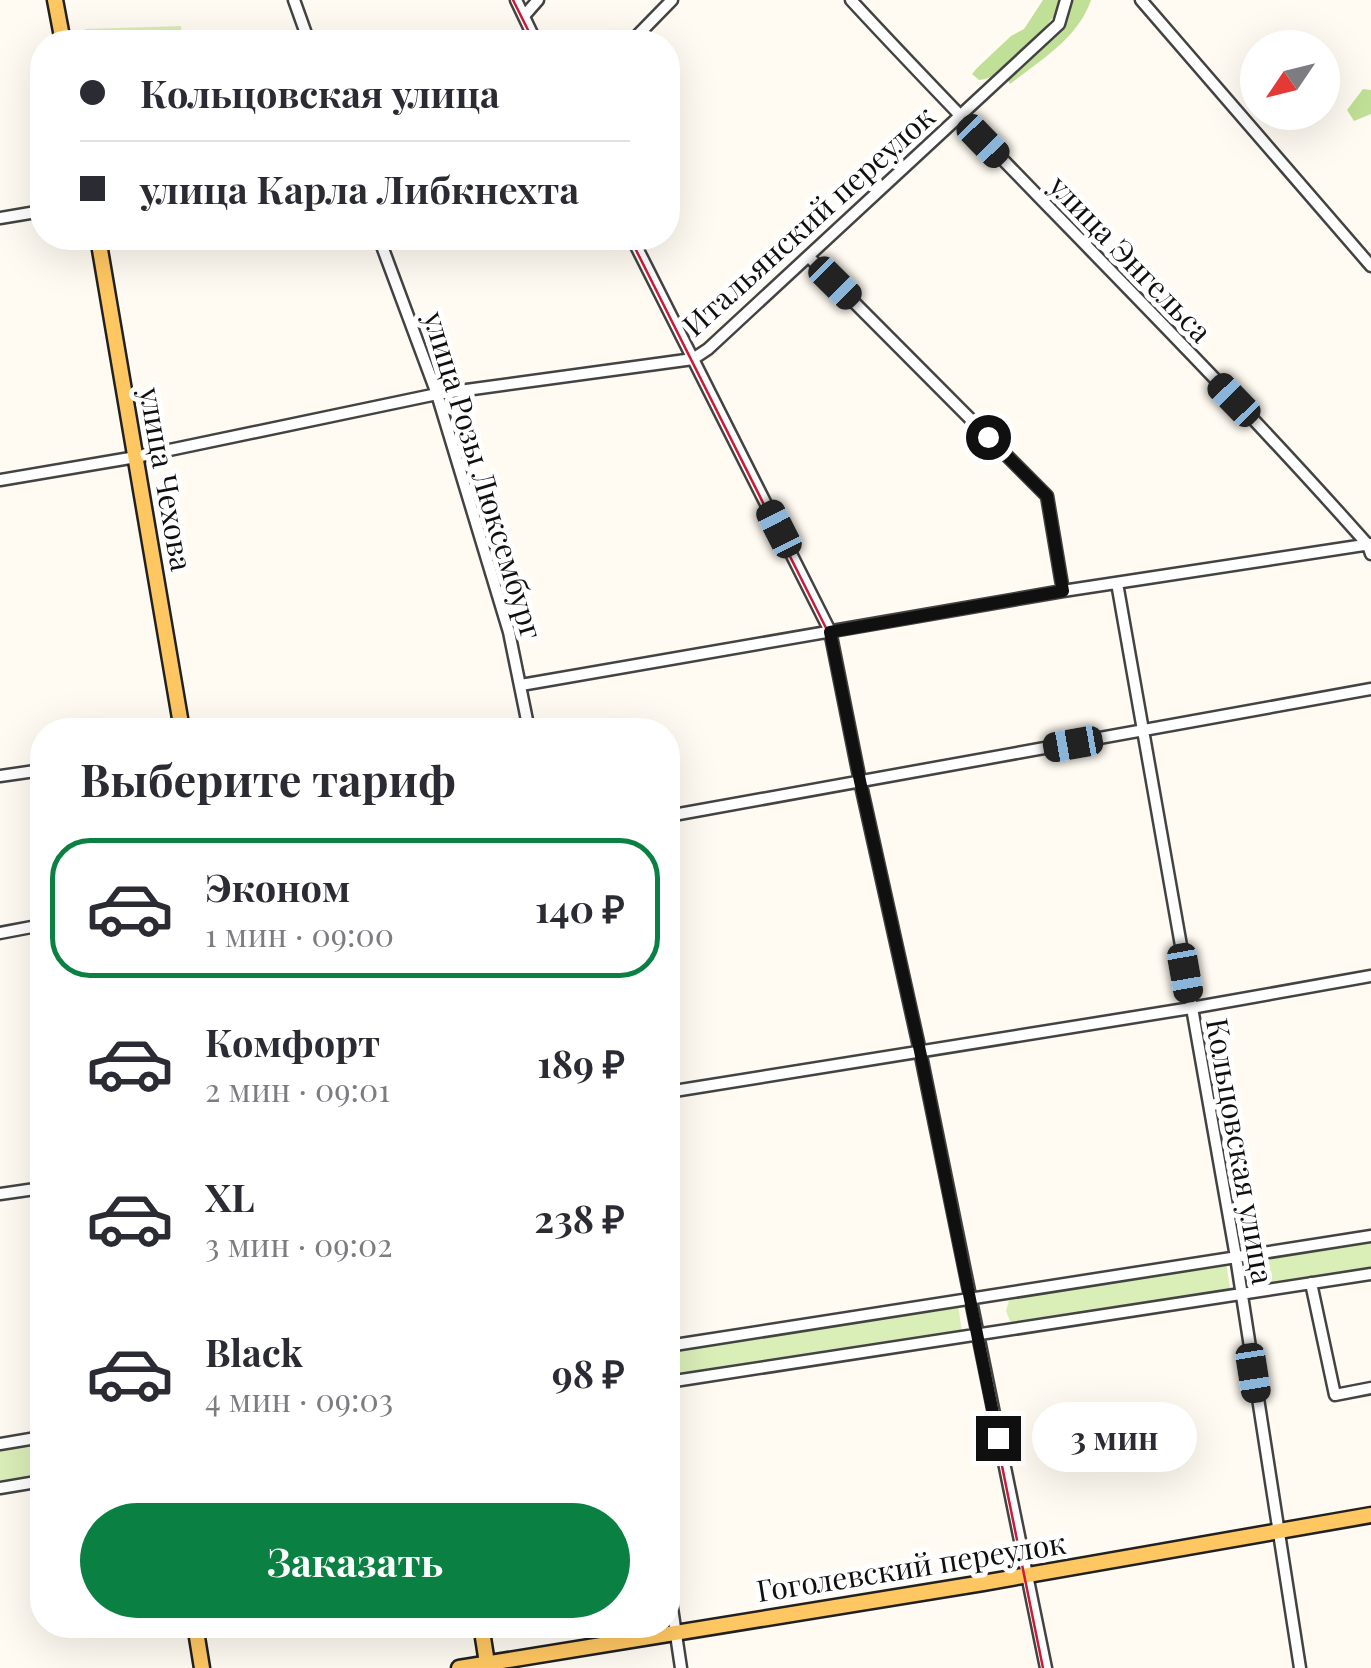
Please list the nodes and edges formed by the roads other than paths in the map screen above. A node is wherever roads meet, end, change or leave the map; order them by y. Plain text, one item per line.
1 (56, 0) edge
2 (294, 0) edge
3 (516, 0) edge
4 (538, 0) edge
5 (672, 0) edge
6 (851, 0) edge
7 (1066, 0) edge
8 (1141, 0) edge
9 (524, 16) junction
10 (61, 30) edge
11 (305, 30) edge
12 (530, 30) edge
13 (643, 30) edge
14 (958, 116) junction
15 (30, 213) edge
16 (0, 218) edge
17 (100, 250) edge
18 (384, 250) edge
19 (638, 250) edge
20 (809, 257) junction
21 (1371, 266) edge
22 (692, 359) junction
23 (437, 394) junction
24 (136, 457) junction
25 (0, 480) edge
26 (1370, 548) edge
27 (1117, 584) junction
28 (1063, 591) junction
29 (830, 632) junction
30 (521, 685) junction
31 (1371, 689) edge
32 (180, 718) edge
33 (527, 718) edge
34 (1143, 731) junction
35 (30, 772) edge
36 (0, 776) edge
37 (860, 781) junction
38 (680, 814) edge
39 (30, 928) edge
40 (0, 933) edge
41 (1371, 976) edge
42 (1191, 1008) junction
43 (920, 1051) junction
44 (680, 1090) edge
45 (30, 1190) edge
46 (0, 1194) edge
47 (1371, 1236) edge
48 (1236, 1257) junction
49 (1371, 1274) edge
50 (1311, 1283) junction
51 (1240, 1294) junction
52 (970, 1298) junction
53 (977, 1334) junction
54 (680, 1344) edge
55 (680, 1380) edge
56 (1371, 1388) edge
57 (30, 1439) edge
58 (0, 1444) edge
59 (30, 1483) edge
60 (0, 1488) edge
61 (1371, 1515) edge
62 (1279, 1531) junction
63 (1027, 1575) junction
64 (680, 1632) edge
65 (197, 1638) edge
66 (483, 1638) edge
67 (646, 1638) edge
68 (677, 1638) edge
69 (487, 1664) junction
70 (202, 1668) edge
71 (459, 1668) edge
72 (681, 1668) edge
73 (1046, 1668) edge
74 (1300, 1668) edge

1 - 10 main road
2 - 11 street
3 - 9 street
4 - 9 street
5 - 13 street
6 - 14 street, улица Энгельса
7 - 14 street, Итальянский переулок
8 - 21 street
9 - 12 street
14 - 20 street, Итальянский переулок
14 - 26 street, улица Энгельса
15 - 16 street
17 - 24 main road, улица Чехова
18 - 23 street, улица Розы Люксембург
19 - 22 street
20 - 22 street, Итальянский переулок
20 - 28 street
22 - 23 street, Итальянский переулок
22 - 29 street
23 - 24 street, Итальянский переулок
23 - 30 street, улица Розы Люксембург
24 - 25 street, Итальянский переулок
24 - 32 main road, улица Чехова
26 - 27 street
27 - 28 street
27 - 34 street, Кольцовская улица
28 - 29 street
29 - 30 street
29 - 37 street
30 - 33 street, улица Розы Люксембург
31 - 34 street
34 - 37 street
34 - 42 street, Кольцовская улица
35 - 36 street
37 - 38 street
37 - 43 street
39 - 40 street
41 - 42 street
42 - 43 street
42 - 48 street, Кольцовская улица
43 - 44 street
43 - 52 street
45 - 46 street
47 - 48 street
48 - 51 street, Кольцовская улица
48 - 52 street
49 - 50 street
50 - 51 street
50 - 56 street
51 - 53 street
51 - 62 street, Кольцовская улица
52 - 53 street
52 - 54 street
53 - 55 street
53 - 63 street
57 - 58 street
59 - 60 street
61 - 62 main road, Гоголевский переулок
62 - 63 main road, Гоголевский переулок
62 - 74 street, Кольцовская улица
63 - 64 main road, Гоголевский переулок
63 - 73 street
65 - 70 main road
66 - 69 main road
67 - 69 main road, Гоголевский переулок
68 - 72 street
69 - 71 main road, Гоголевский переулок

